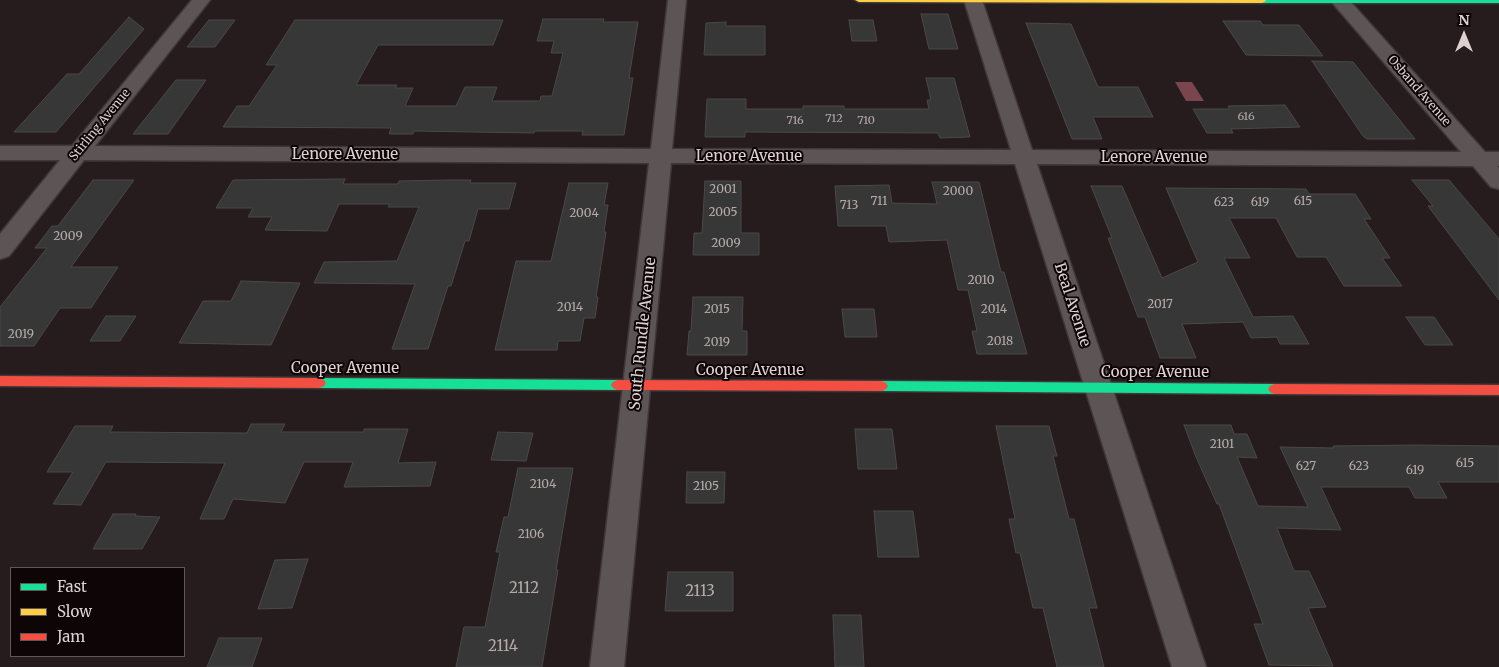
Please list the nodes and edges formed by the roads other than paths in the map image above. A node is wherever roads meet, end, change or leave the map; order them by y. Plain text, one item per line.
1 (201, 0) edge
2 (677, 0) edge
3 (859, 0) edge
4 (973, 0) edge
5 (1340, 0) edge
6 (1499, 1) edge
7 (0, 153) edge
8 (78, 153) junction
9 (662, 157) junction
10 (1023, 158) junction
11 (1489, 159) edge
12 (1499, 182) edge
13 (0, 250) edge
14 (0, 381) edge
15 (637, 385) junction
16 (1099, 387) junction
17 (1499, 390) edge
18 (607, 667) edge
19 (1189, 667) edge

1 - 8 street, Stirling Avenue
2 - 9 street, South Rundle Avenue
3 - 4 street
4 - 5 street
4 - 10 street, Beal Avenue
5 - 6 street
5 - 11 street, Osband Avenue
7 - 8 street, Lenore Avenue
8 - 9 street, Lenore Avenue
8 - 13 street, Stirling Avenue
9 - 10 street, Lenore Avenue
9 - 15 street, South Rundle Avenue
10 - 11 street, Lenore Avenue
10 - 16 street, Beal Avenue
11 - 12 street, Osband Avenue
14 - 15 street, Cooper Avenue
15 - 16 street, Cooper Avenue
15 - 18 street, South Rundle Avenue
16 - 17 street, Cooper Avenue
16 - 19 street, Beal Avenue

